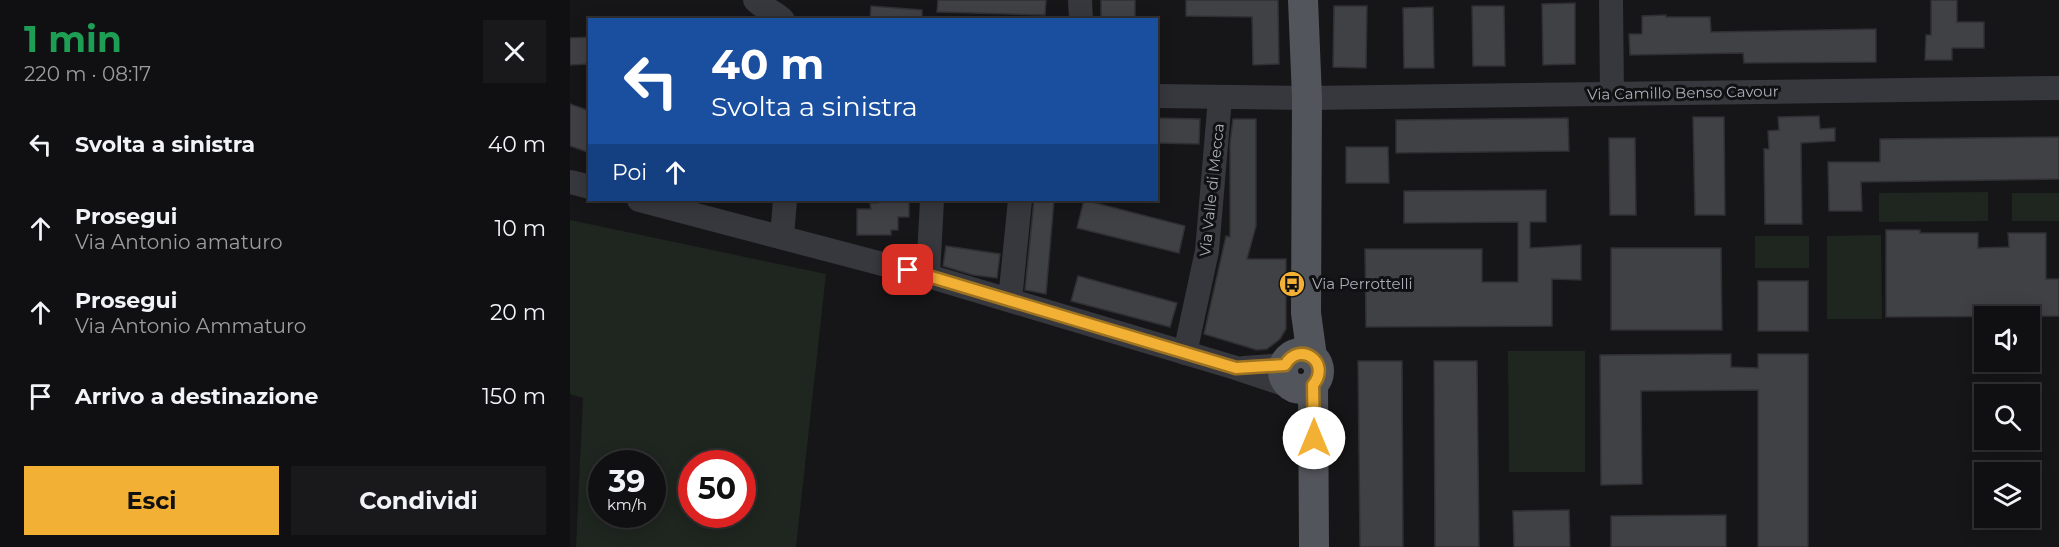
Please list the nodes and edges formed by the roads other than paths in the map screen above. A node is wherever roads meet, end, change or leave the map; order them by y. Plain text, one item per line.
1 (755, 0) edge
2 (1080, 0) edge
3 (1303, 0) edge
4 (1611, 0) edge
5 (781, 18) edge
6 (1081, 18) edge
7 (2059, 88) edge
8 (1612, 94) junction
9 (1158, 96) edge
10 (1220, 98) junction
11 (1306, 98) junction
12 (570, 182) edge
13 (588, 186) edge
14 (643, 201) edge
15 (785, 201) edge
16 (932, 201) edge
17 (1020, 201) edge
18 (782, 236) junction
19 (928, 276) junction
20 (1010, 300) junction
21 (1185, 353) junction
22 (1300, 373) junction
23 (1314, 547) edge

1 - 5 street
2 - 6 street
3 - 11 main road
4 - 8 street
7 - 8 street, Via Camillo Benso Cavour
8 - 11 street, Via Camillo Benso Cavour
9 - 10 street, Via Camillo Benso Cavour
10 - 11 street, Via Camillo Benso Cavour
10 - 21 street, Via Valle di Mecca
11 - 22 main road
12 - 13 street
14 - 18 street
15 - 18 street
16 - 19 street
17 - 20 street
18 - 19 street
19 - 20 street
20 - 21 street
21 - 22 street
22 - 23 main road

